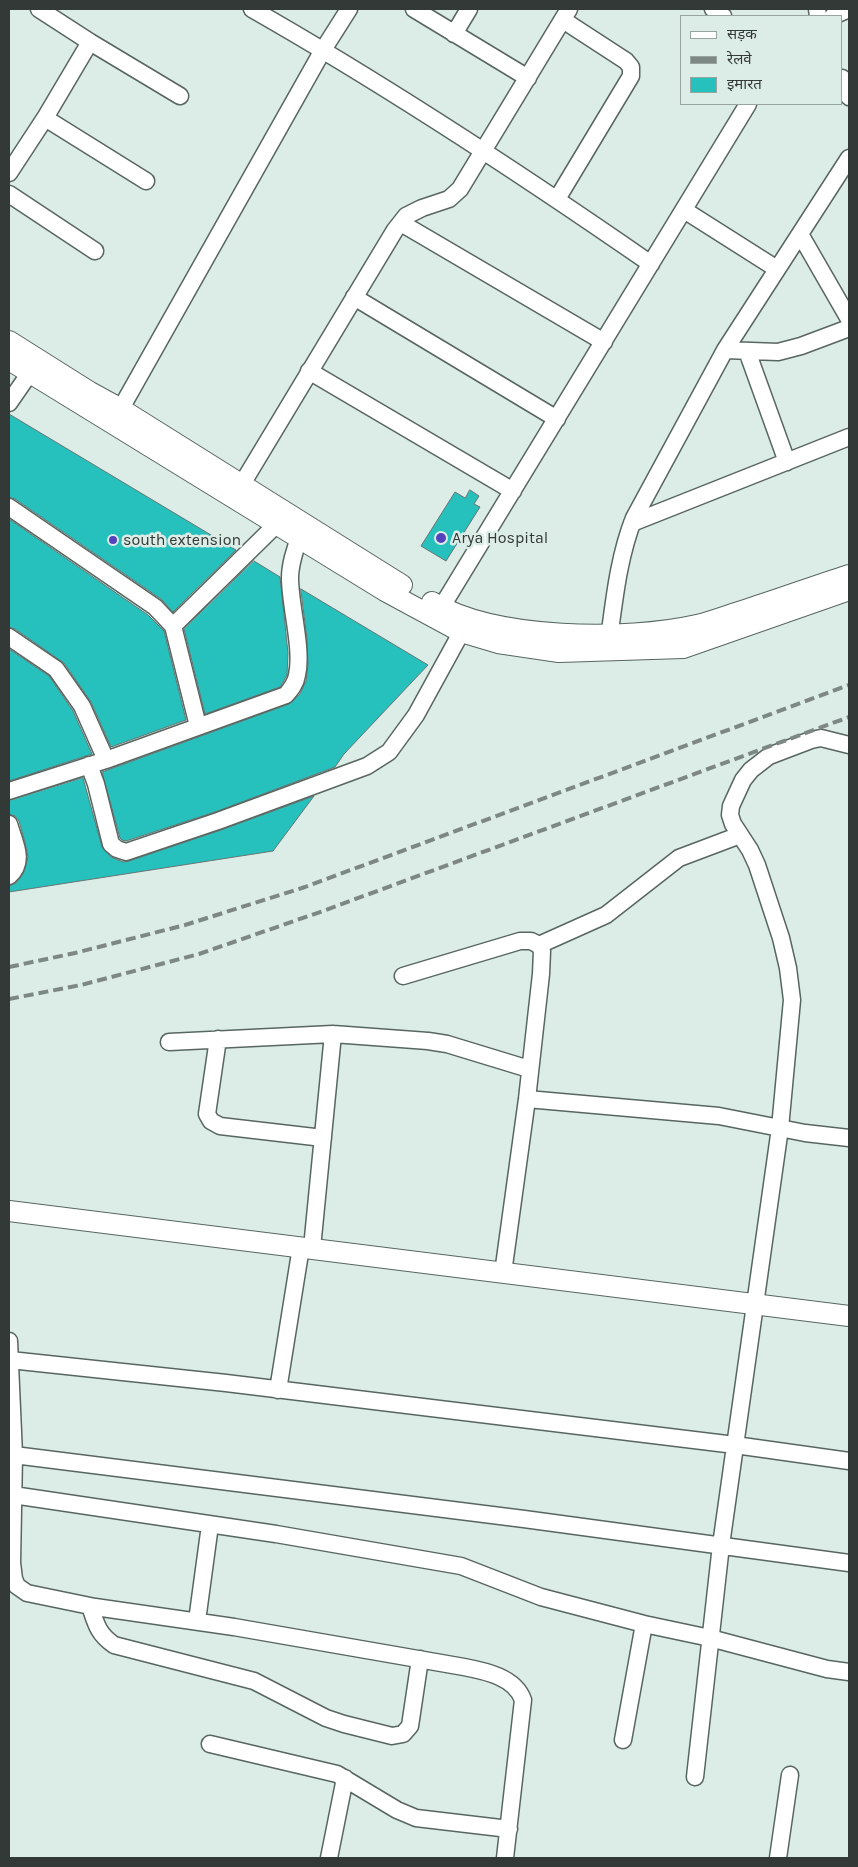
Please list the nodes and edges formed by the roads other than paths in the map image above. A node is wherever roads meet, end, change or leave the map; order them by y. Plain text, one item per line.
1 (39, 9) edge
2 (252, 9) edge
3 (349, 9) edge
4 (414, 9) edge
5 (470, 9) edge
6 (849, 9) edge
7 (566, 14) edge
8 (835, 15) edge
9 (454, 34) junction
10 (90, 42) junction
11 (323, 50) junction
12 (528, 78) junction
13 (843, 81) edge
14 (180, 96) dead end
15 (849, 97) edge
16 (747, 105) edge
17 (45, 118) junction
18 (483, 152) junction
19 (849, 158) edge
20 (9, 173) edge
21 (146, 181) dead end
22 (9, 194) edge
23 (557, 199) junction
24 (684, 210) junction
25 (401, 223) junction
26 (800, 234) junction
27 (95, 251) dead end
28 (651, 264) junction
29 (777, 269) junction
30 (354, 297) junction
31 (849, 318) edge
32 (849, 328) edge
33 (9, 342) edge
34 (604, 342) junction
35 (725, 350) junction
36 (747, 352) junction
37 (9, 360) edge
38 (34, 367) junction
39 (309, 372) junction
40 (9, 403) edge
41 (117, 416) junction
42 (557, 419) junction
43 (849, 437) edge
44 (787, 462) junction
45 (242, 484) junction
46 (513, 490) junction
47 (9, 507) edge
48 (632, 523) junction
49 (292, 525) junction
50 (849, 575) edge
51 (849, 590) edge
52 (441, 608) junction
53 (465, 625) junction
54 (174, 626) junction
55 (9, 637) edge
56 (608, 643) junction
57 (198, 726) junction
58 (849, 745) edge
59 (106, 760) junction
60 (89, 765) junction
61 (9, 791) edge
62 (9, 824) edge
63 (740, 835) junction
64 (9, 876) edge
65 (539, 944) junction
66 (403, 976) dead end
67 (333, 1034) junction
68 (218, 1039) junction
69 (168, 1042) dead end
70 (529, 1068) junction
71 (527, 1099) junction
72 (780, 1128) junction
73 (323, 1138) junction
74 (849, 1138) edge
75 (9, 1211) edge
76 (307, 1248) junction
77 (503, 1273) junction
78 (756, 1306) junction
79 (849, 1316) edge
80 (9, 1341) edge
81 (10, 1360) edge
82 (278, 1390) junction
83 (735, 1445) junction
84 (14, 1455) junction
85 (849, 1461) edge
86 (13, 1495) junction
87 (210, 1525) junction
88 (722, 1545) junction
89 (849, 1563) edge
90 (90, 1606) junction
91 (197, 1621) junction
92 (644, 1624) junction
93 (710, 1638) junction
94 (420, 1660) junction
95 (849, 1672) edge
96 (623, 1740) dead end
97 (210, 1744) dead end
98 (790, 1775) dead end
99 (695, 1777) dead end
100 (345, 1778) junction
101 (509, 1830) junction
102 (329, 1858) edge
103 (505, 1858) edge
104 (778, 1858) edge

1 - 10 street
2 - 11 street
3 - 11 street
4 - 9 street
5 - 9 street
6 - 8 street
7 - 12 street
7 - 23 street
9 - 12 street
10 - 14 street
10 - 17 street
11 - 18 street
11 - 41 street
12 - 18 street
13 - 15 street
16 - 24 street
17 - 20 street
17 - 21 street
18 - 23 street
18 - 25 street
19 - 26 street
22 - 27 street
23 - 28 street
24 - 28 street
24 - 29 street
25 - 30 street
25 - 34 street
26 - 29 street
26 - 31 street
28 - 34 street
29 - 35 street
30 - 39 street
30 - 42 street
32 - 36 street
33 - 38 street
34 - 42 street
35 - 36 street
35 - 48 street
36 - 44 street
37 - 38 street
38 - 40 street
38 - 41 street
39 - 45 street
39 - 46 street
41 - 45 street
41 - 49 street
42 - 46 street
43 - 44 street
44 - 48 street
45 - 49 street
46 - 52 street
47 - 54 street
48 - 56 street
49 - 52 street
49 - 53 street
49 - 54 street
49 - 57 street
50 - 56 street
51 - 56 street
52 - 53 street
53 - 56 street
53 - 60 street
54 - 57 street
55 - 59 street
57 - 59 street
58 - 63 street
59 - 60 street
60 - 61 street
62 - 64 street
63 - 65 street
63 - 72 street
65 - 66 street
65 - 70 street
67 - 68 street
67 - 70 street
67 - 73 street
68 - 69 street
68 - 73 street
70 - 71 street
71 - 72 street
71 - 77 street
72 - 74 street
72 - 78 street
73 - 76 street
75 - 76 street
76 - 77 street
76 - 82 street
77 - 78 street
78 - 79 street
78 - 83 street
80 - 81 street
81 - 82 street
81 - 84 street
82 - 83 street
83 - 85 street
83 - 88 street
84 - 86 street
84 - 88 street
86 - 87 street
86 - 90 street
87 - 91 street
87 - 92 street
88 - 89 street
88 - 93 street
90 - 91 street
90 - 94 street
91 - 94 street
92 - 93 street
92 - 96 street
93 - 95 street
93 - 99 street
94 - 101 street
97 - 100 street
98 - 104 street
100 - 101 street
100 - 102 street
101 - 103 street

